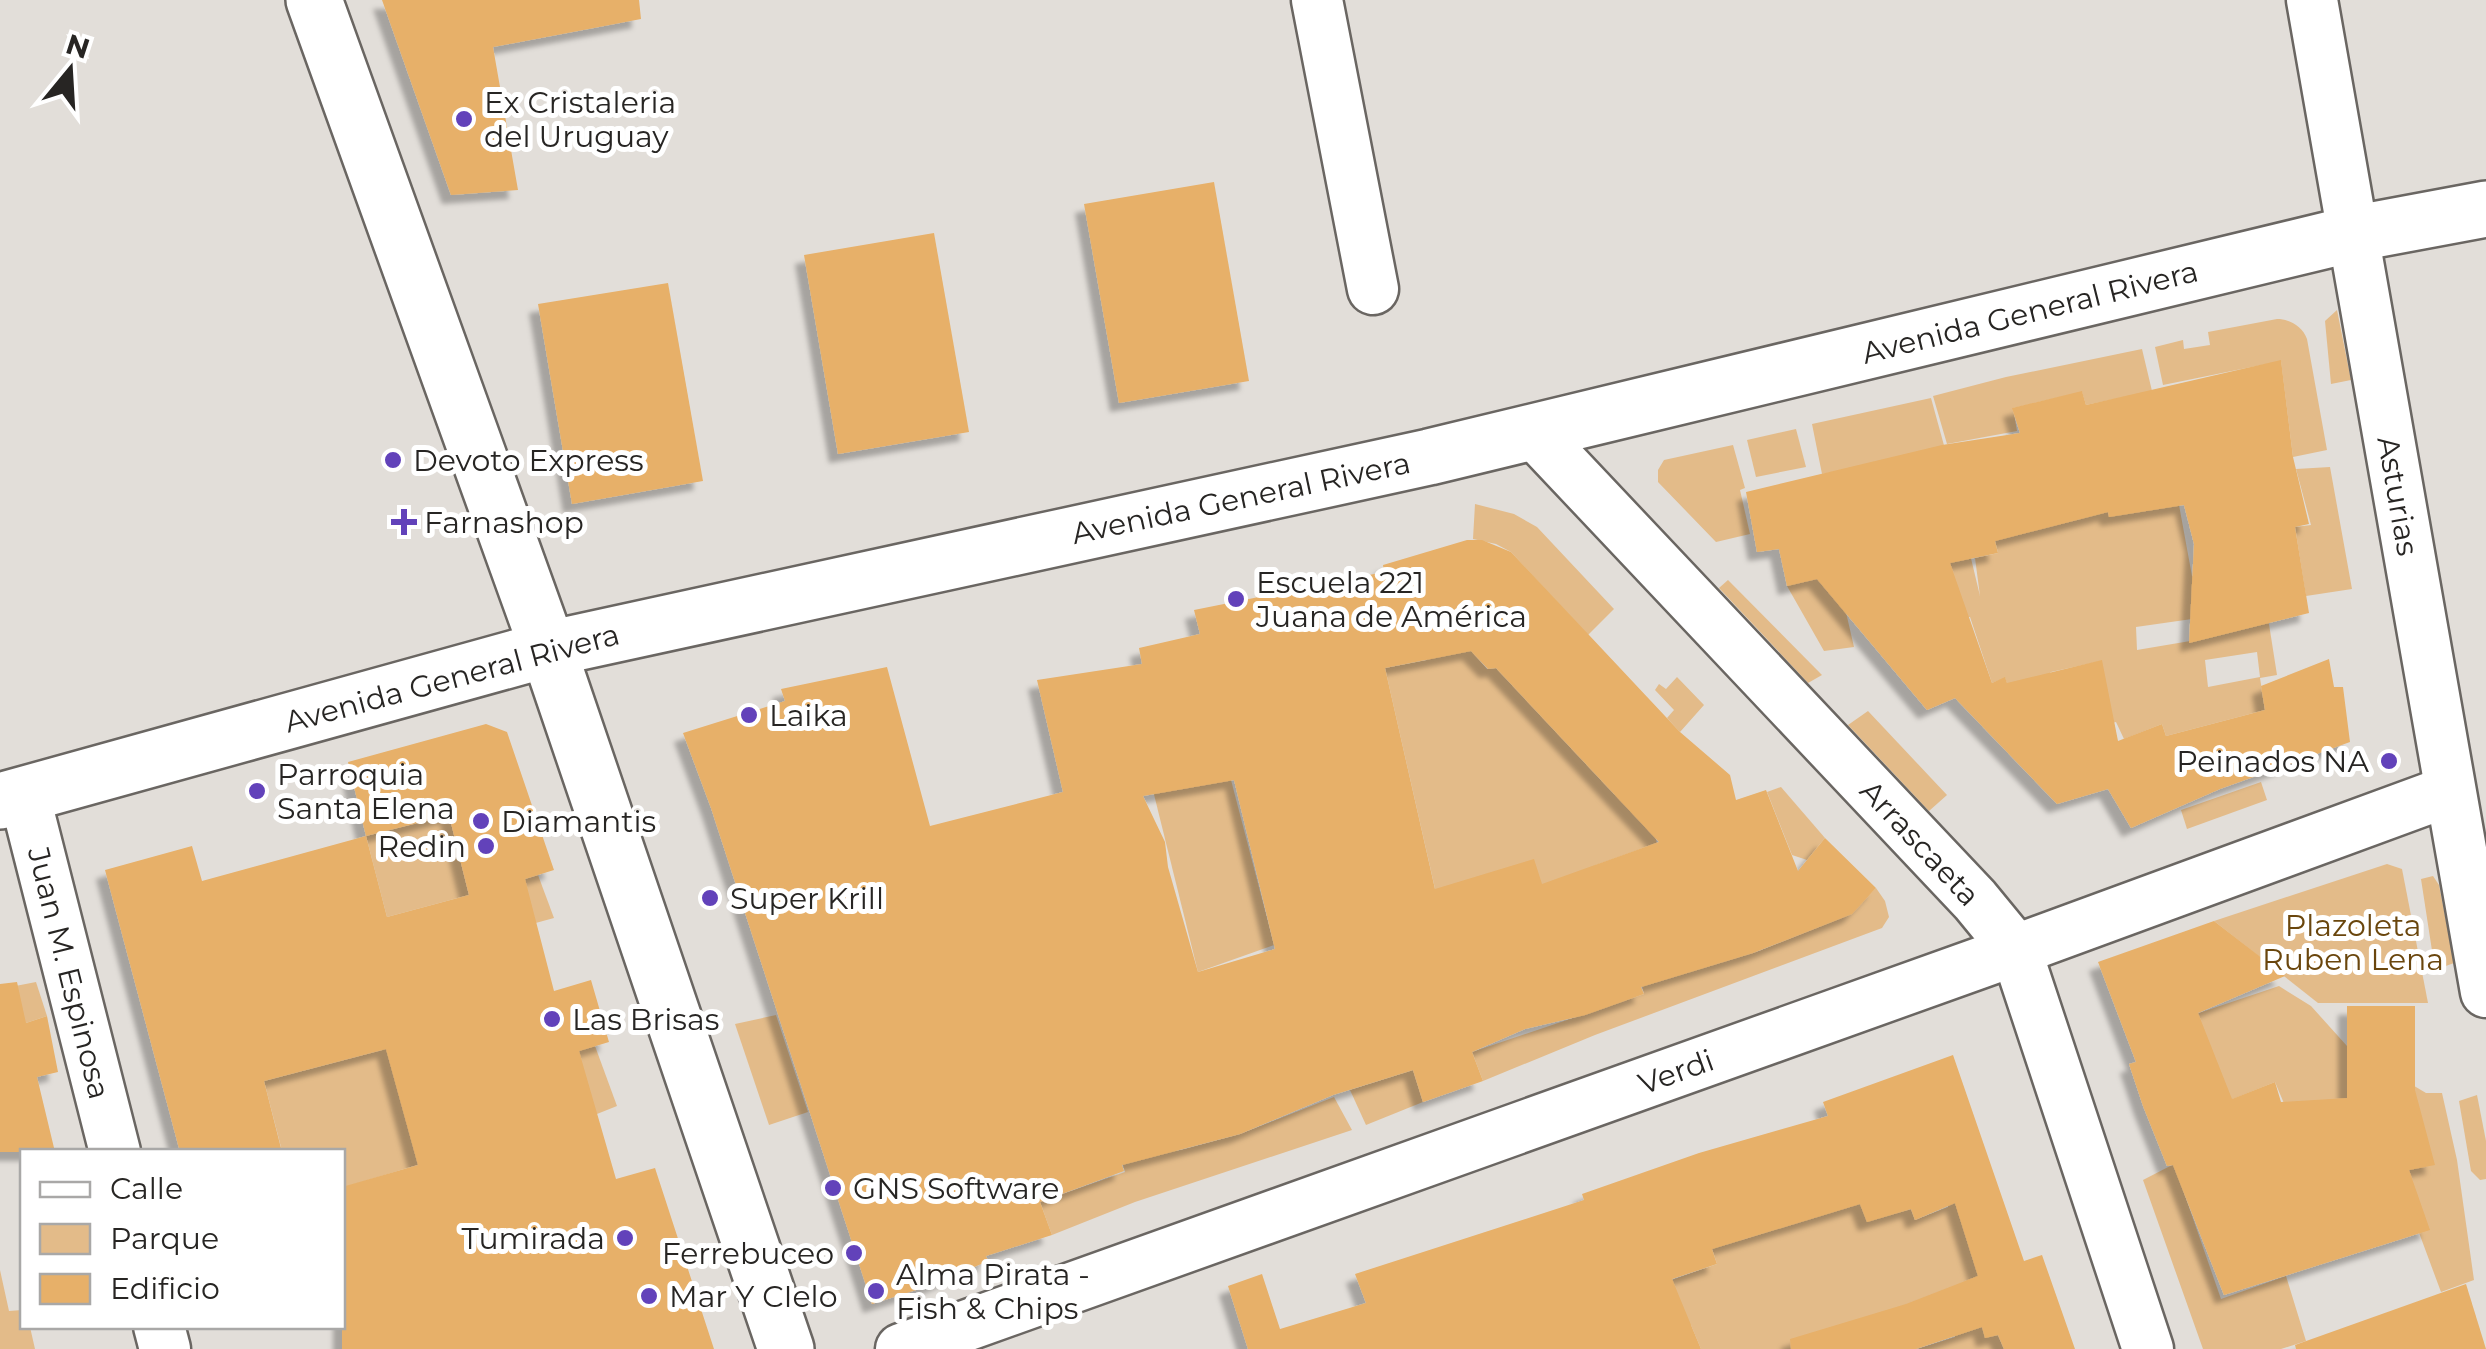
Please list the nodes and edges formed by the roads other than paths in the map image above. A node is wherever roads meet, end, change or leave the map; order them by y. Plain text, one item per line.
1 (314, 0) edge
2 (1317, 0) edge
3 (2312, 0) edge
4 (2486, 209) edge
5 (2352, 234) junction
6 (1373, 289) dead end
7 (1534, 433) junction
8 (548, 649) junction
9 (2449, 791) junction
10 (12, 798) edge
11 (2016, 950) junction
12 (2484, 969) edge
13 (113, 1149) edge
14 (786, 1349) edge
15 (902, 1349) edge
16 (2148, 1349) edge

1 - 8 main road
2 - 6 street
3 - 5 street, Asturias
4 - 5 main road, Avenida General Rivera
5 - 7 main road, Avenida General Rivera
5 - 9 street, Asturias
7 - 8 main road, Avenida General Rivera
7 - 11 street, Arrascaeta
8 - 10 main road, Avenida General Rivera
8 - 14 main road
9 - 11 street, Verdi
9 - 12 street, Asturias
10 - 13 street, Juan M. Espinosa
11 - 15 street, Verdi
11 - 16 street, Arrascaeta

